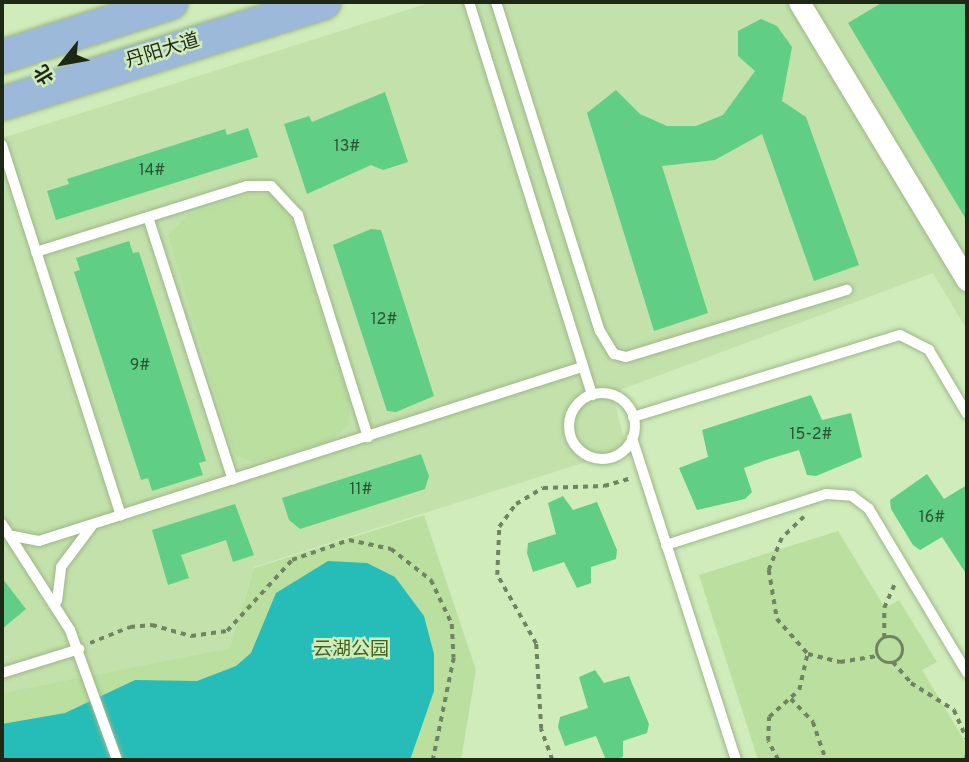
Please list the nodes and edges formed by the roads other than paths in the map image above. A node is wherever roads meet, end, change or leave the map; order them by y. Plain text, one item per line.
1 (171, 2) edge
2 (324, 2) edge
3 (469, 2) edge
4 (799, 2) edge
5 (501, 3) edge
6 (95, 26) junction
7 (2, 56) edge
8 (109, 69) junction
9 (2, 103) edge
10 (2, 145) edge
11 (14, 183) junction
12 (2, 187) edge
13 (148, 217) junction
14 (36, 252) junction
15 (967, 279) edge
16 (847, 290) dead end
17 (583, 367) junction
18 (592, 395) junction
19 (967, 414) edge
20 (633, 417) junction
21 (368, 437) junction
22 (632, 438) junction
23 (233, 480) junction
24 (121, 515) junction
25 (2, 524) edge
26 (95, 524) junction
27 (11, 535) junction
28 (666, 545) junction
29 (58, 607) junction
30 (79, 649) junction
31 (2, 673) edge
32 (967, 673) edge
33 (117, 760) edge
34 (736, 760) edge

1 - 6 main road
2 - 8 main road, 丹阳大道
3 - 17 lane
4 - 15 street
5 - 16 lane
6 - 7 main road
6 - 8 main road
8 - 9 main road, 丹阳大道
10 - 11 lane
11 - 12 lane
11 - 14 lane
13 - 14 lane
13 - 21 lane
13 - 23 lane
14 - 24 lane
17 - 18 lane
17 - 21 lane
18 - 20 lane
18 - 22 lane
19 - 20 lane
20 - 22 lane
21 - 23 lane
22 - 28 lane
23 - 24 lane
24 - 26 lane
25 - 27 lane
26 - 27 lane
26 - 29 lane
27 - 29 lane
28 - 32 lane
28 - 34 lane
29 - 30 lane
30 - 31 lane
30 - 33 lane

